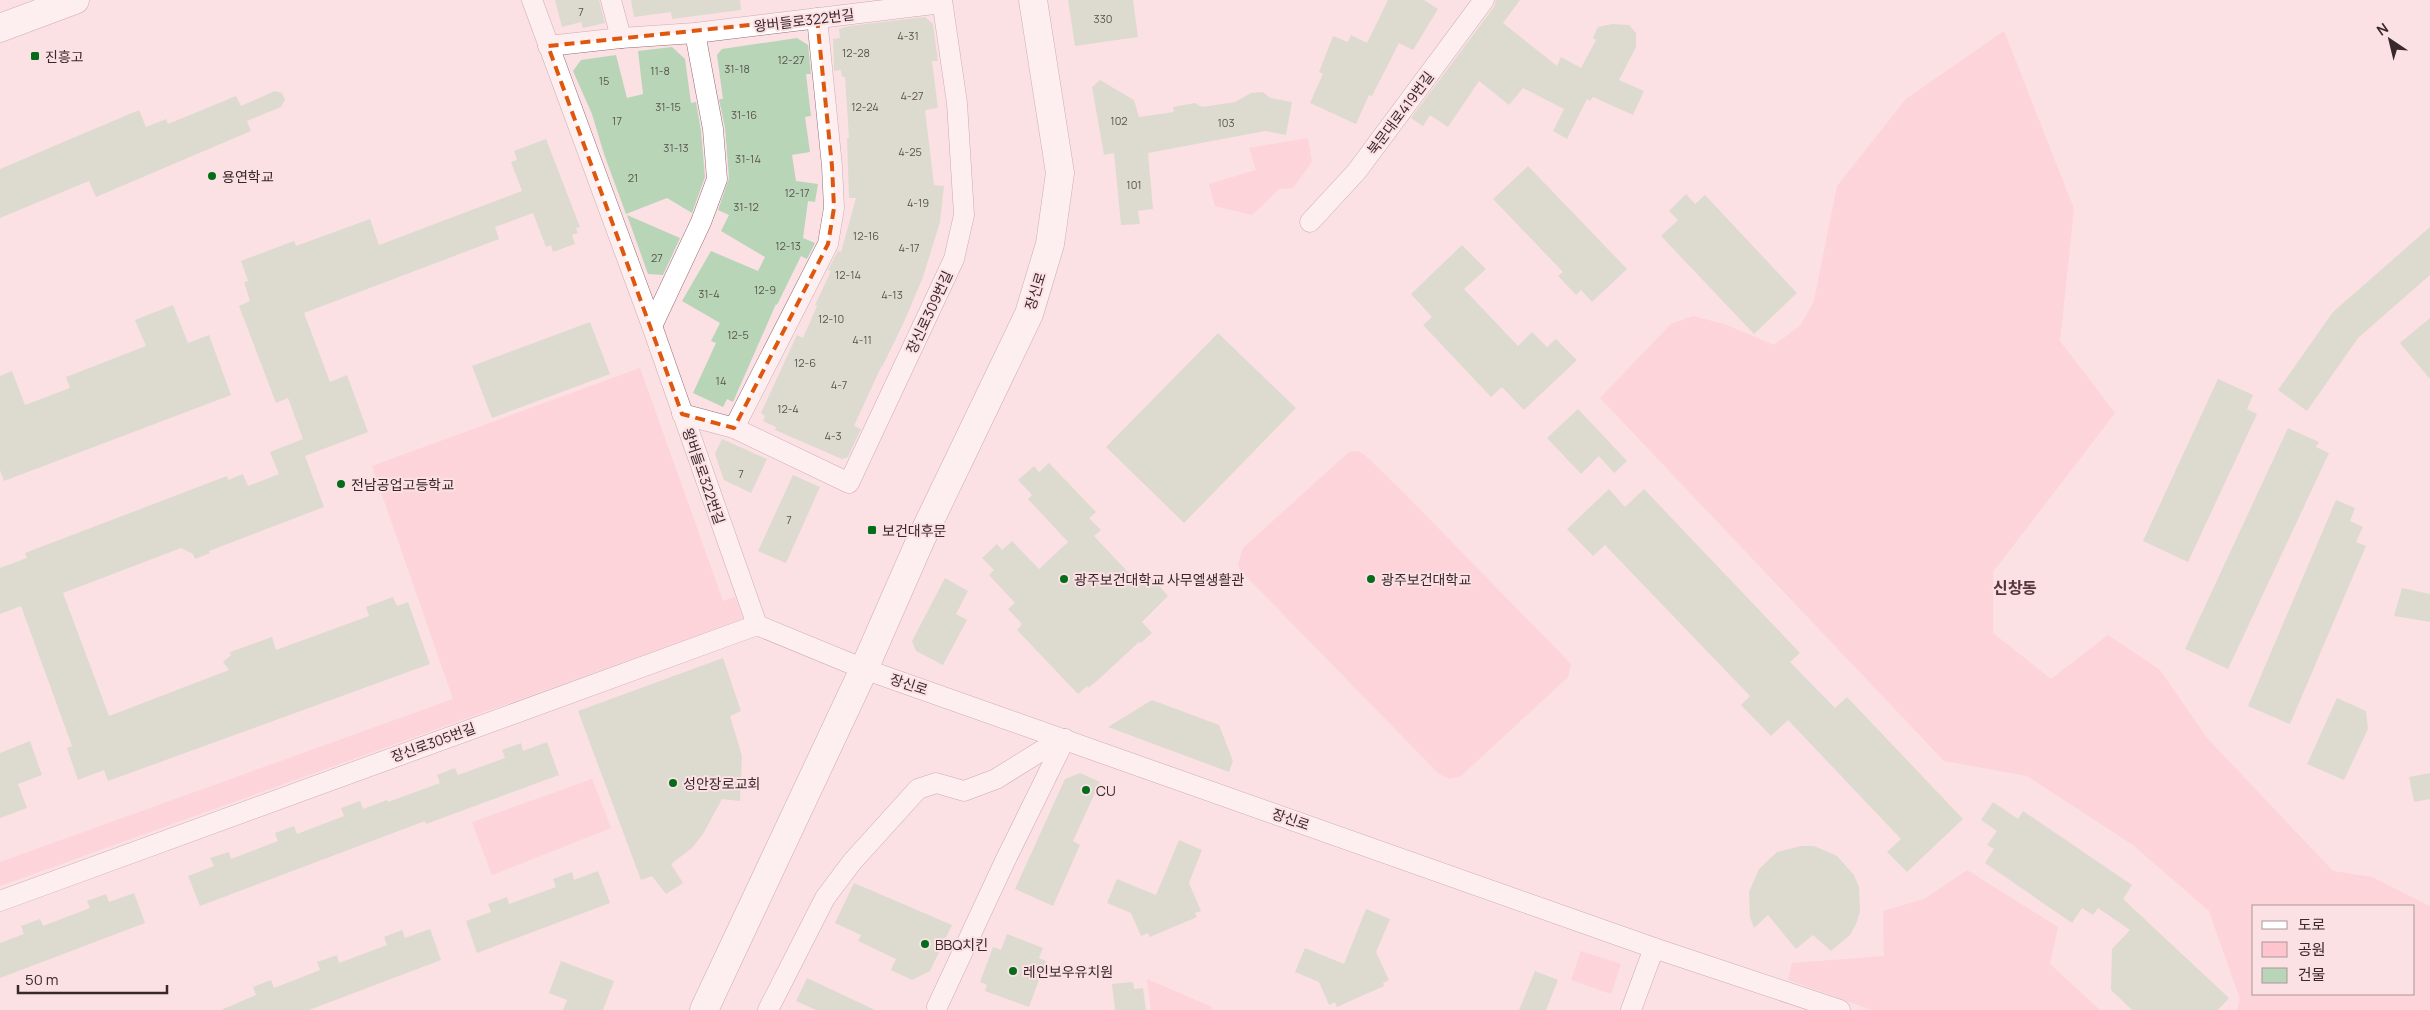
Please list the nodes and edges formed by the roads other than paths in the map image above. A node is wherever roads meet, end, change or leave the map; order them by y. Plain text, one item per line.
1 (75, 0) edge
2 (532, 0) edge
3 (611, 0) edge
4 (1034, 0) edge
5 (1484, 0) edge
6 (942, 1) edge
7 (817, 18) junction
8 (0, 28) edge
9 (695, 33) junction
10 (621, 38) junction
11 (548, 46) junction
12 (1310, 222) dead end
13 (652, 326) junction
14 (682, 414) junction
15 (734, 428) junction
16 (756, 624) junction
17 (864, 669) junction
18 (1066, 739) junction
19 (0, 901) edge
20 (1654, 948) junction
21 (937, 1007) dead end
22 (704, 1010) edge
23 (768, 1010) edge
24 (1631, 1010) edge
25 (1840, 1010) edge

1 - 8 main road
2 - 11 street, 왕버들로322번길
3 - 10 street
4 - 17 main road, 장신로
5 - 12 street, 북문대로419번길
6 - 7 street, 왕버들로322번길
6 - 15 street, 장신로309번길
7 - 9 street, 왕버들로322번길
7 - 15 street
9 - 10 street, 왕버들로322번길
9 - 13 street
10 - 11 street, 왕버들로322번길
11 - 13 street, 왕버들로322번길
13 - 14 street, 왕버들로322번길
14 - 15 street, 장신로309번길
14 - 16 street, 왕버들로322번길
16 - 17 street
16 - 19 street, 장신로305번길
17 - 18 street, 장신로
17 - 22 main road, 장신로
18 - 20 street, 장신로
18 - 21 street
18 - 23 street
20 - 24 street
20 - 25 street, 장신로

